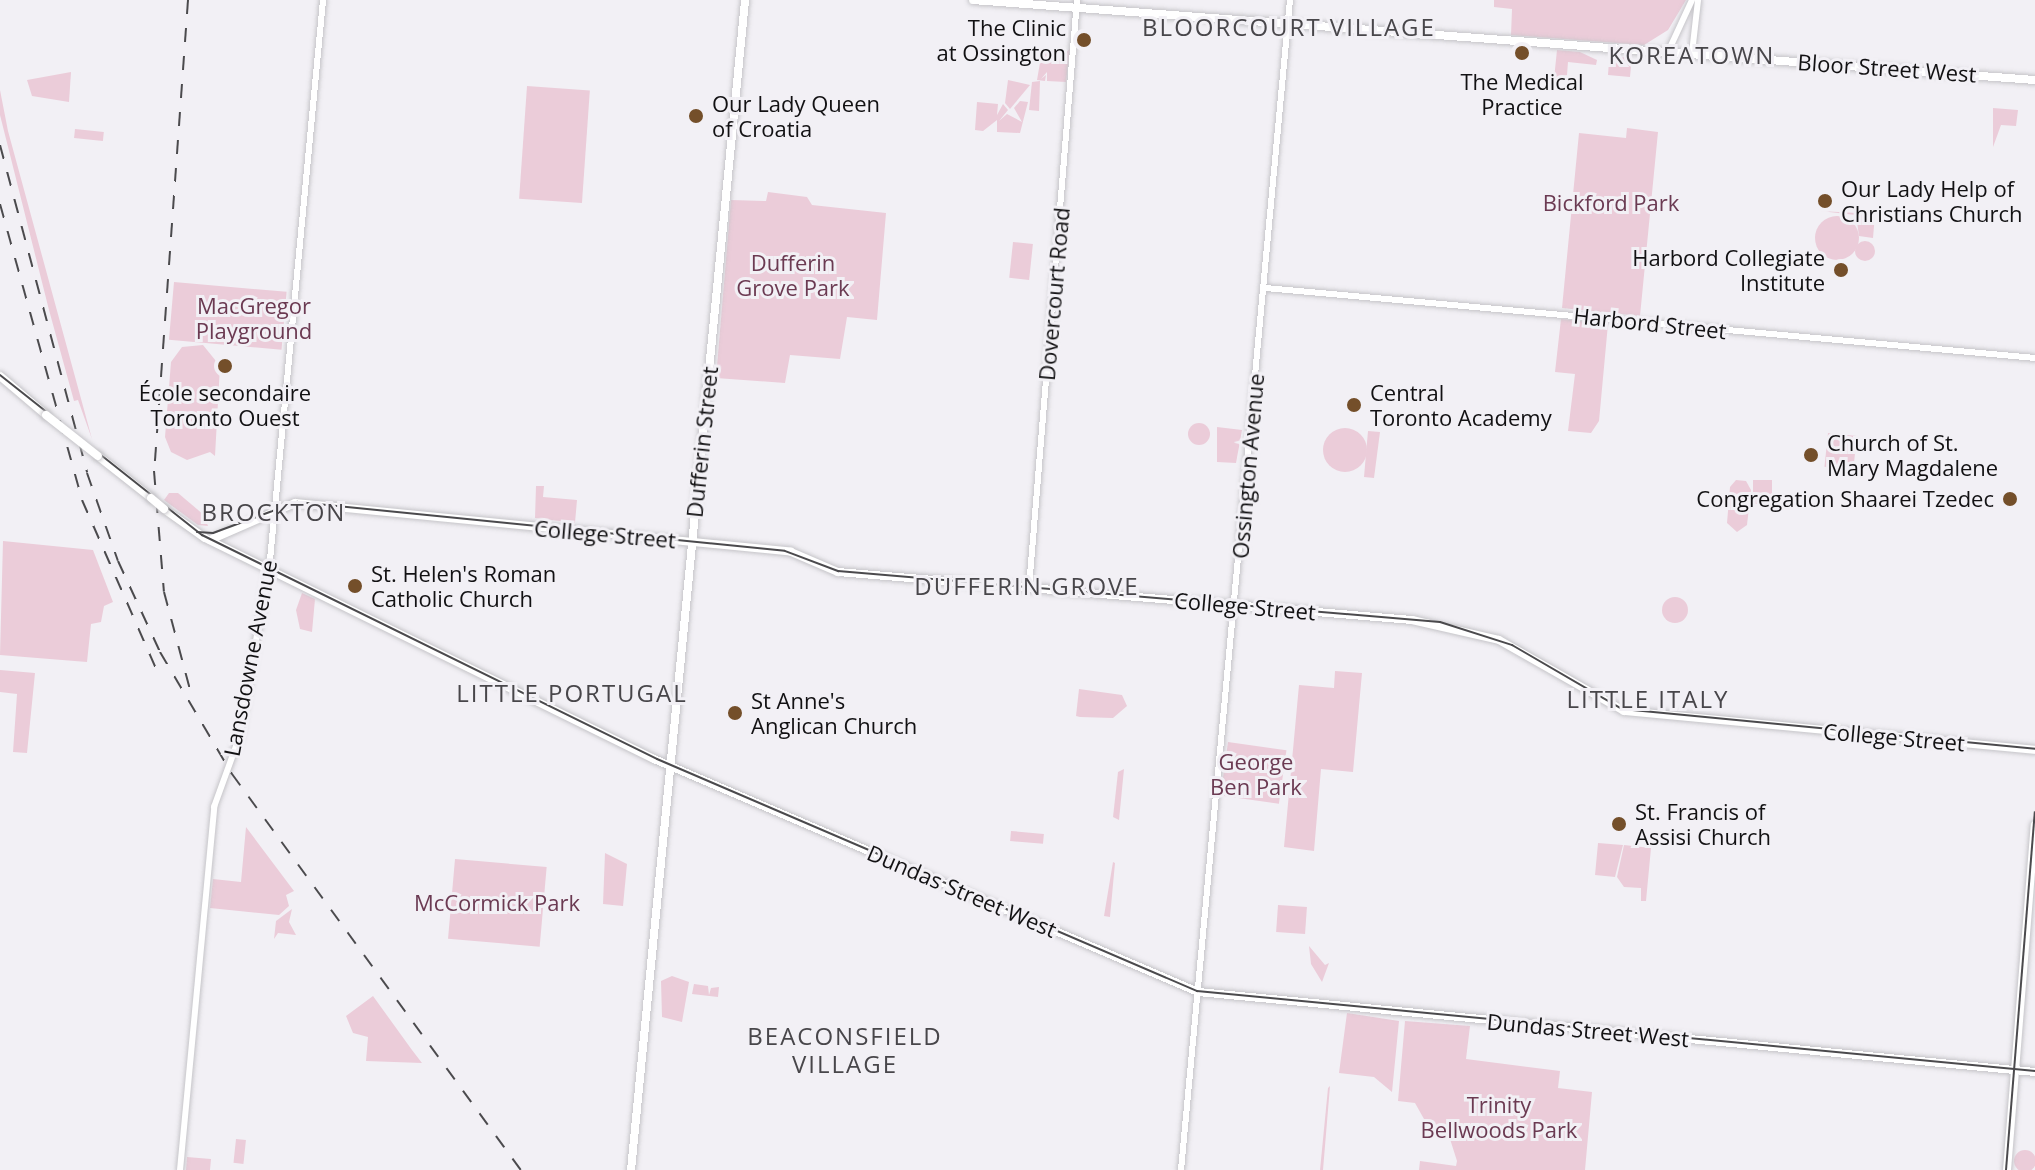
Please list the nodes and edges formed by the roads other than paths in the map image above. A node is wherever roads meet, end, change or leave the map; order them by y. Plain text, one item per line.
1 (323, 0) edge
2 (745, 0) edge
3 (973, 0) edge
4 (1290, 0) edge
5 (1695, 0) edge
6 (1078, 4) edge
7 (1289, 24) junction
8 (1678, 25) junction
9 (1694, 30) junction
10 (1668, 52) junction
11 (1692, 53) junction
12 (2035, 80) edge
13 (1265, 288) junction
14 (2035, 358) edge
15 (0, 376) edge
16 (275, 508) junction
17 (210, 540) junction
18 (692, 543) junction
19 (269, 569) junction
20 (1029, 588) junction
21 (1235, 605) junction
22 (2035, 750) edge
23 (670, 766) junction
24 (2035, 825) edge
25 (1198, 992) junction
26 (2016, 1071) junction
27 (2035, 1072) edge
28 (180, 1170) edge
29 (631, 1170) edge
30 (1181, 1170) edge
31 (2007, 1170) edge

1 - 16 street, Lansdowne Avenue
2 - 18 main road, Dufferin Street
3 - 6 main road, Bloor Street West
4 - 7 street, Ossington Avenue
5 - 8 street
5 - 9 street
6 - 7 main road, Bloor Street West
6 - 20 street, Dovercourt Road
7 - 10 main road, Bloor Street West
7 - 13 street, Ossington Avenue
8 - 9 street
8 - 10 street
9 - 11 street
10 - 11 main road, Bloor Street West
11 - 12 main road, Bloor Street West
13 - 14 street, Harbord Street
13 - 21 street, Ossington Avenue
15 - 17 main road, Dundas Street West, bridge
16 - 17 main road, College Street
16 - 18 main road, College Street
16 - 19 street, Lansdowne Avenue
17 - 19 main road, Dundas Street West
18 - 20 main road, College Street
18 - 23 main road, Dufferin Street
19 - 23 main road, Dundas Street West
19 - 28 street, Lansdowne Avenue
20 - 21 main road, College Street
21 - 22 main road, College Street
21 - 25 street, Ossington Avenue
23 - 25 main road, Dundas Street West
23 - 29 main road, Dufferin Street
24 - 26 main road
25 - 26 main road, Dundas Street West
25 - 30 street, Ossington Avenue
26 - 27 main road, Dundas Street West
26 - 31 main road

